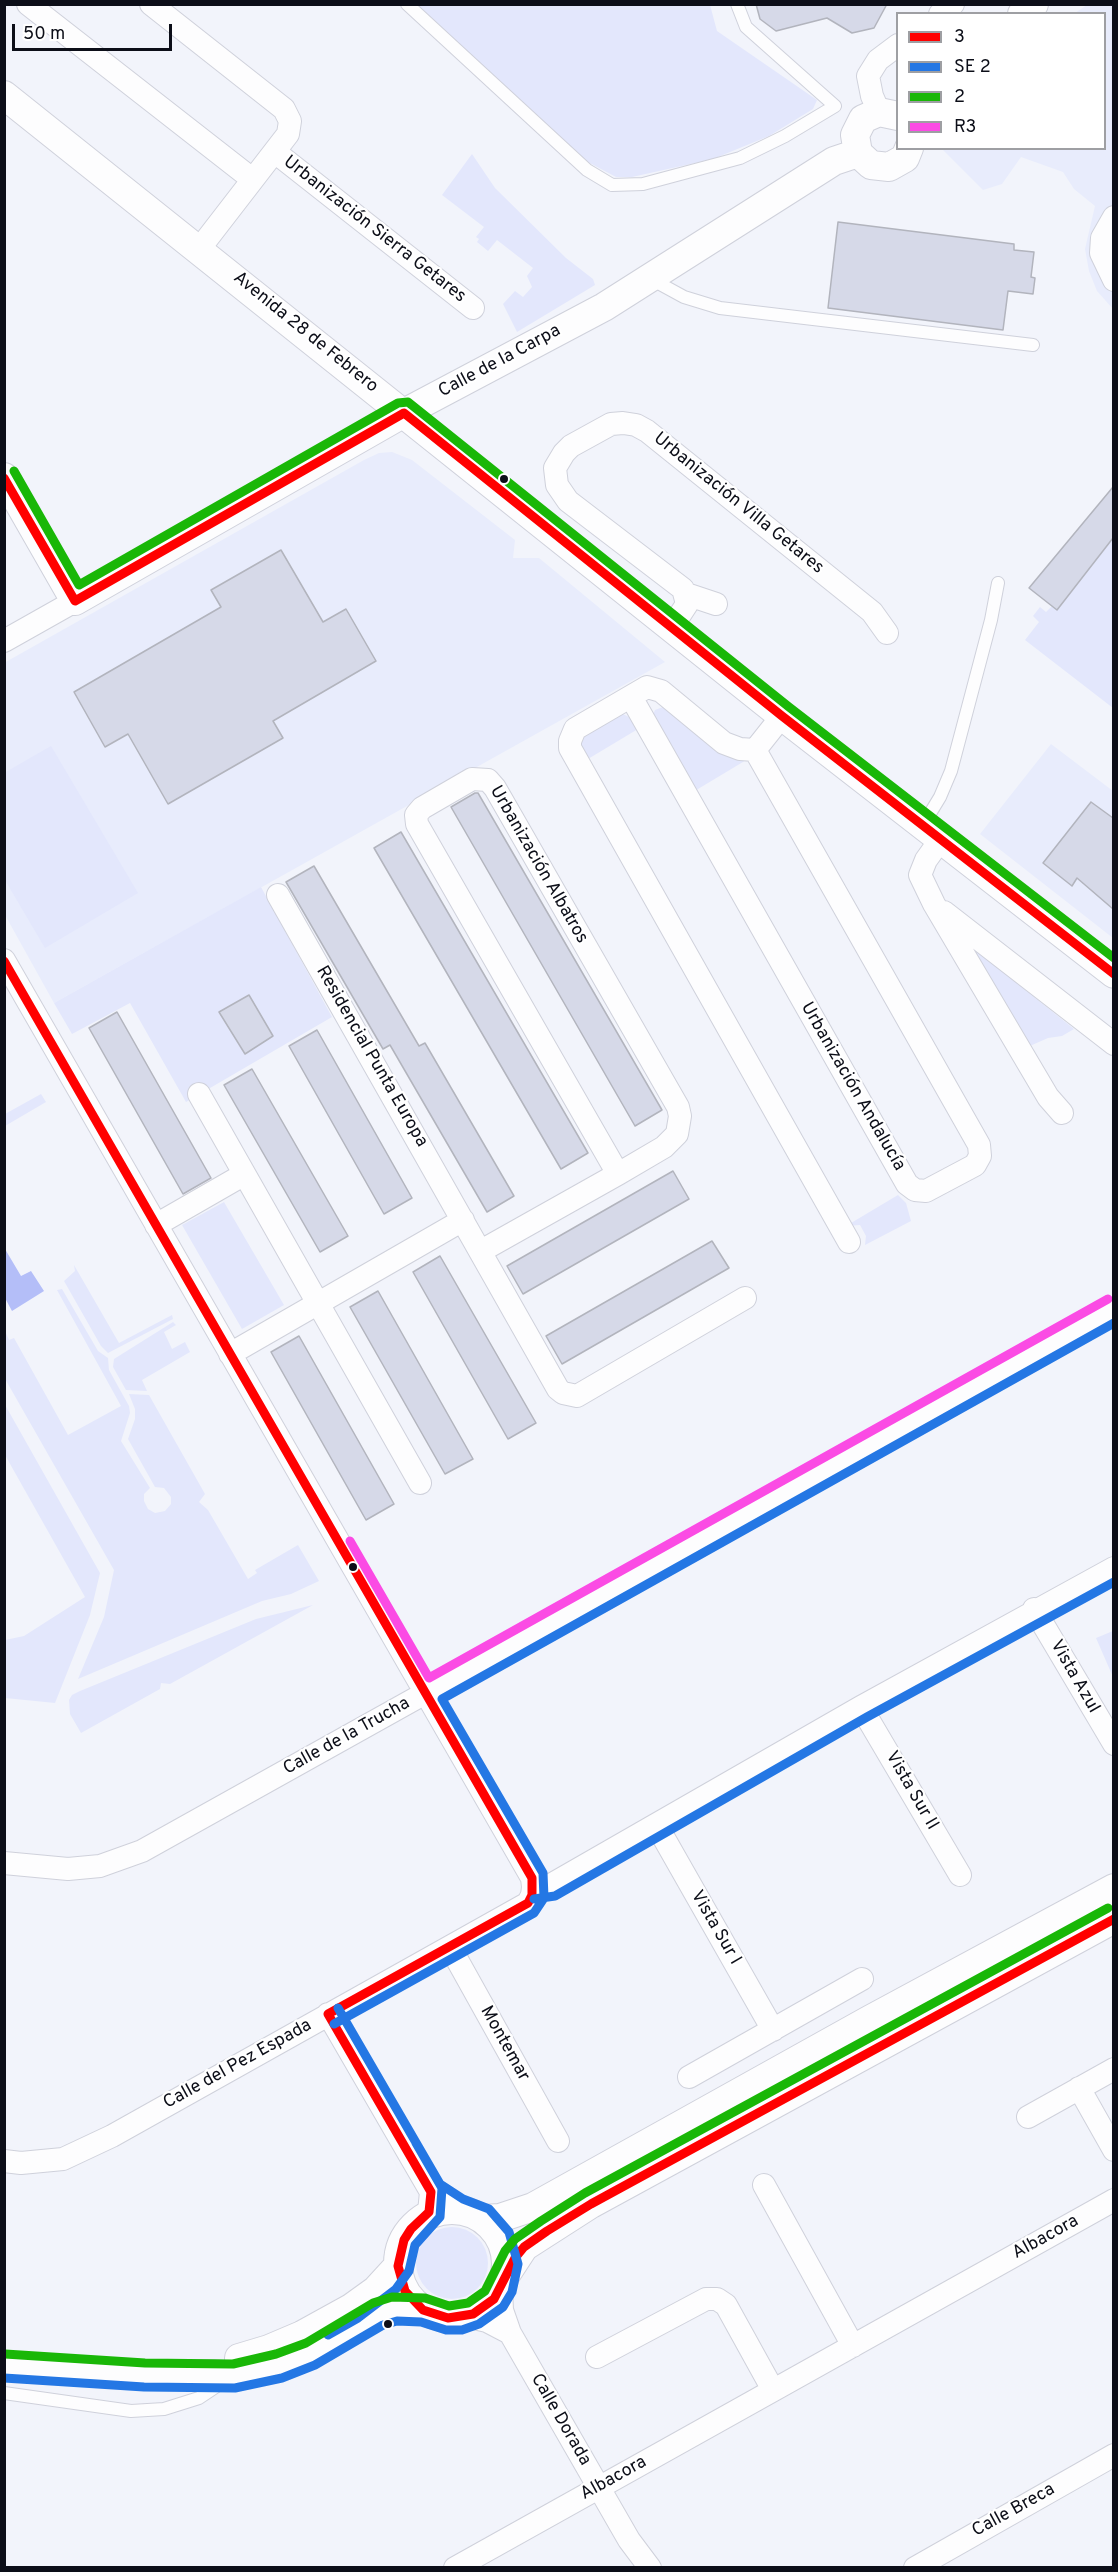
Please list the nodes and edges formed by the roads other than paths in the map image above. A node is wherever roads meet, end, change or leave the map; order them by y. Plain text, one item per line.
1 (28, 4) edge
2 (151, 4) edge
3 (407, 4) edge
4 (737, 4) edge
5 (896, 46) edge
6 (4, 94) edge
7 (888, 114) edge
8 (908, 150) edge
9 (275, 152) junction
10 (858, 153) junction
11 (252, 179) junction
12 (1113, 217) edge
13 (200, 248) junction
14 (650, 278) junction
15 (1113, 280) edge
16 (473, 308) dead end
17 (1034, 345) dead end
18 (404, 413) junction
19 (4, 477) edge
20 (998, 583) dead end
21 (686, 594) junction
22 (75, 601) junction
23 (716, 604) dead end
24 (672, 627) junction
25 (887, 633) dead end
26 (4, 641) edge
27 (631, 697) junction
28 (783, 716) junction
29 (754, 750) junction
30 (932, 832) junction
31 (278, 895) dead end
32 (934, 904) junction
33 (4, 960) edge
34 (1113, 974) edge
35 (1113, 1044) edge
36 (199, 1094) dead end
37 (1062, 1113) dead end
38 (243, 1174) junction
39 (618, 1174) junction
40 (464, 1220) junction
41 (156, 1225) junction
42 (849, 1242) dead end
43 (481, 1251) junction
44 (745, 1298) dead end
45 (317, 1304) junction
46 (1113, 1309) edge
47 (230, 1354) junction
48 (420, 1483) dead end
49 (1113, 1568) edge
50 (1035, 1610) junction
51 (425, 1694) junction
52 (861, 1707) junction
53 (1113, 1744) edge
54 (657, 1826) junction
55 (4, 1863) edge
56 (960, 1875) dead end
57 (533, 1887) junction
58 (1113, 1888) edge
59 (1113, 1919) edge
60 (450, 1947) junction
61 (862, 1979) dead end
62 (328, 2014) junction
63 (772, 2030) junction
64 (1113, 2069) edge
65 (689, 2077) dead end
66 (1079, 2088) junction
67 (1028, 2117) dead end
68 (558, 2141) dead end
69 (1113, 2150) edge
70 (4, 2161) edge
71 (764, 2185) dead end
72 (1113, 2200) edge
73 (428, 2204) junction
74 (469, 2215) junction
75 (398, 2266) junction
76 (503, 2282) junction
77 (423, 2310) junction
78 (466, 2316) junction
79 (510, 2333) junction
80 (853, 2346) junction
81 (597, 2357) dead end
82 (223, 2375) junction
83 (5, 2377) edge
84 (773, 2391) junction
85 (1113, 2455) edge
86 (599, 2488) junction
87 (455, 2568) edge
88 (650, 2568) edge
89 (915, 2568) edge

1 - 11 street
2 - 9 street
3 - 4 lane
5 - 7 street
6 - 13 street, Avenida 28 de Febrero
7 - 10 street
8 - 10 street
9 - 11 street
9 - 16 street, Urbanización Sierra Getares
10 - 14 street, Calle de la Carpa
11 - 13 street
12 - 15 street
13 - 18 street, Avenida 28 de Febrero
14 - 17 lane
14 - 18 street, Calle de la Carpa
18 - 22 street, Calle de la Carpa
18 - 24 street, Avenida 28 de Febrero
19 - 22 street
20 - 30 lane
21 - 23 street, Urbanización Villa Getares
21 - 24 street
21 - 25 street, Urbanización Villa Getares
22 - 26 street
24 - 28 street, Avenida 28 de Febrero
27 - 29 street
27 - 29 street, Urbanización Andalucía
27 - 42 street
28 - 29 street
28 - 30 street, Avenida 28 de Febrero
30 - 32 street
30 - 34 street, Avenida 28 de Febrero
31 - 40 street, Residencial Punta Europa
32 - 35 street
32 - 37 street
33 - 41 street
36 - 38 street
38 - 41 street
38 - 45 street
39 - 39 street, Urbanización Albatros
39 - 43 street, Urbanización Albatros
40 - 43 street, Residencial Punta Europa
40 - 45 street
41 - 47 street
43 - 44 street, Residencial Punta Europa
45 - 47 street
45 - 48 street
46 - 51 street, Calle de la Trucha
47 - 51 street
49 - 50 street
50 - 52 street
50 - 53 street, Vista Azul
51 - 55 street, Calle de la Trucha
51 - 57 street
52 - 54 street
52 - 56 street, Vista Sur II
54 - 57 street
54 - 63 street, Vista Sur I
57 - 60 street, Calle del Pez Espada
58 - 74 street
59 - 76 street
60 - 62 street, Calle del Pez Espada
60 - 68 street, Montemar
61 - 63 street
62 - 70 street, Calle del Pez Espada
62 - 73 street
63 - 65 street
64 - 66 street
66 - 67 street
66 - 69 street
71 - 80 street
72 - 80 street, Albacora
73 - 74 street
73 - 75 street
74 - 76 street
75 - 77 street
75 - 82 street
76 - 78 street
76 - 79 street, Calle Dorada
77 - 78 street
77 - 82 street
78 - 79 street
79 - 86 street, Calle Dorada
80 - 84 street, Albacora
81 - 84 street
82 - 83 street
84 - 86 street, Albacora
85 - 89 street, Calle Breca
86 - 87 street, Albacora
86 - 88 street, Calle Dorada

